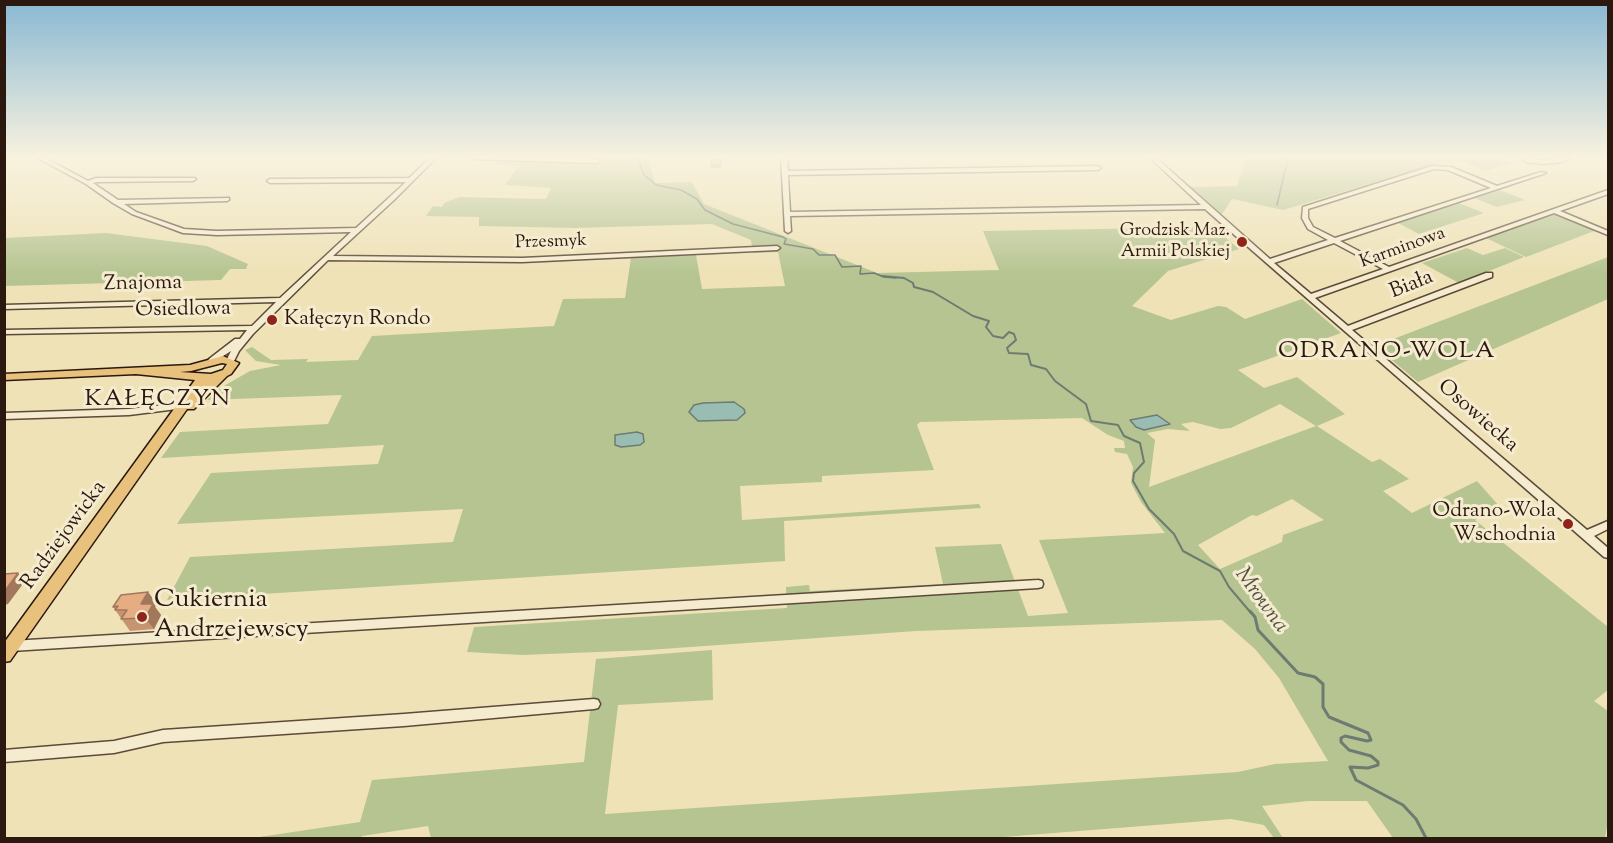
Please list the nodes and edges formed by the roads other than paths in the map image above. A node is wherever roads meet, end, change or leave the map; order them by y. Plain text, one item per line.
1 (107, 196) edge
2 (394, 196) edge
3 (786, 196) edge
4 (1195, 196) edge
5 (1342, 196) edge
6 (1472, 196) edge
7 (1596, 196) edge
8 (227, 199) dead end
9 (115, 202) junction
10 (1211, 211) junction
11 (1555, 211) junction
12 (787, 214) junction
13 (358, 230) junction
14 (788, 231) dead end
15 (1608, 233) edge
16 (1336, 242) junction
17 (777, 248) dead end
18 (326, 258) junction
19 (1269, 262) junction
20 (1390, 270) junction
21 (1489, 275) dead end
22 (1310, 297) junction
23 (283, 300) junction
24 (4, 307) edge
25 (1347, 329) junction
26 (252, 330) junction
27 (4, 332) edge
28 (231, 361) junction
29 (203, 370) junction
30 (140, 372) junction
31 (161, 373) junction
32 (223, 374) junction
33 (4, 377) edge
34 (182, 406) junction
35 (4, 416) edge
36 (159, 440) junction
37 (1608, 525) edge
38 (1587, 535) junction
39 (1608, 554) edge
40 (1038, 584) dead end
41 (8, 651) edge
42 (594, 704) dead end
43 (4, 756) edge

1 - 9 street
2 - 13 street
3 - 12 street
4 - 10 street, Osowiecka
5 - 16 street
6 - 16 street
7 - 11 street, Karminowa
8 - 9 street
9 - 13 street
10 - 12 street
10 - 19 street, Osowiecka
11 - 15 street
11 - 20 street, Karminowa
12 - 14 street
13 - 18 street
16 - 19 street
16 - 20 street
17 - 18 street, Przesmyk
18 - 23 street
19 - 22 street, Osowiecka
20 - 22 street, Karminowa
21 - 25 street, Biała
22 - 25 street, Osowiecka
23 - 24 street, Znajoma
23 - 26 street
25 - 38 street, Osowiecka
26 - 27 street, Osiedlowa
26 - 28 street
26 - 29 street
28 - 29 main road
28 - 32 main road, Radziejowicka
29 - 30 main road
29 - 31 main road
29 - 32 main road
29 - 34 main road, Radziejowicka
30 - 31 main road
30 - 33 main road
31 - 34 main road
32 - 36 main road, Radziejowicka
34 - 35 street
34 - 36 main road, Radziejowicka
36 - 41 main road, Radziejowicka
37 - 38 street
38 - 39 street, Osowiecka
40 - 41 street
42 - 43 street

